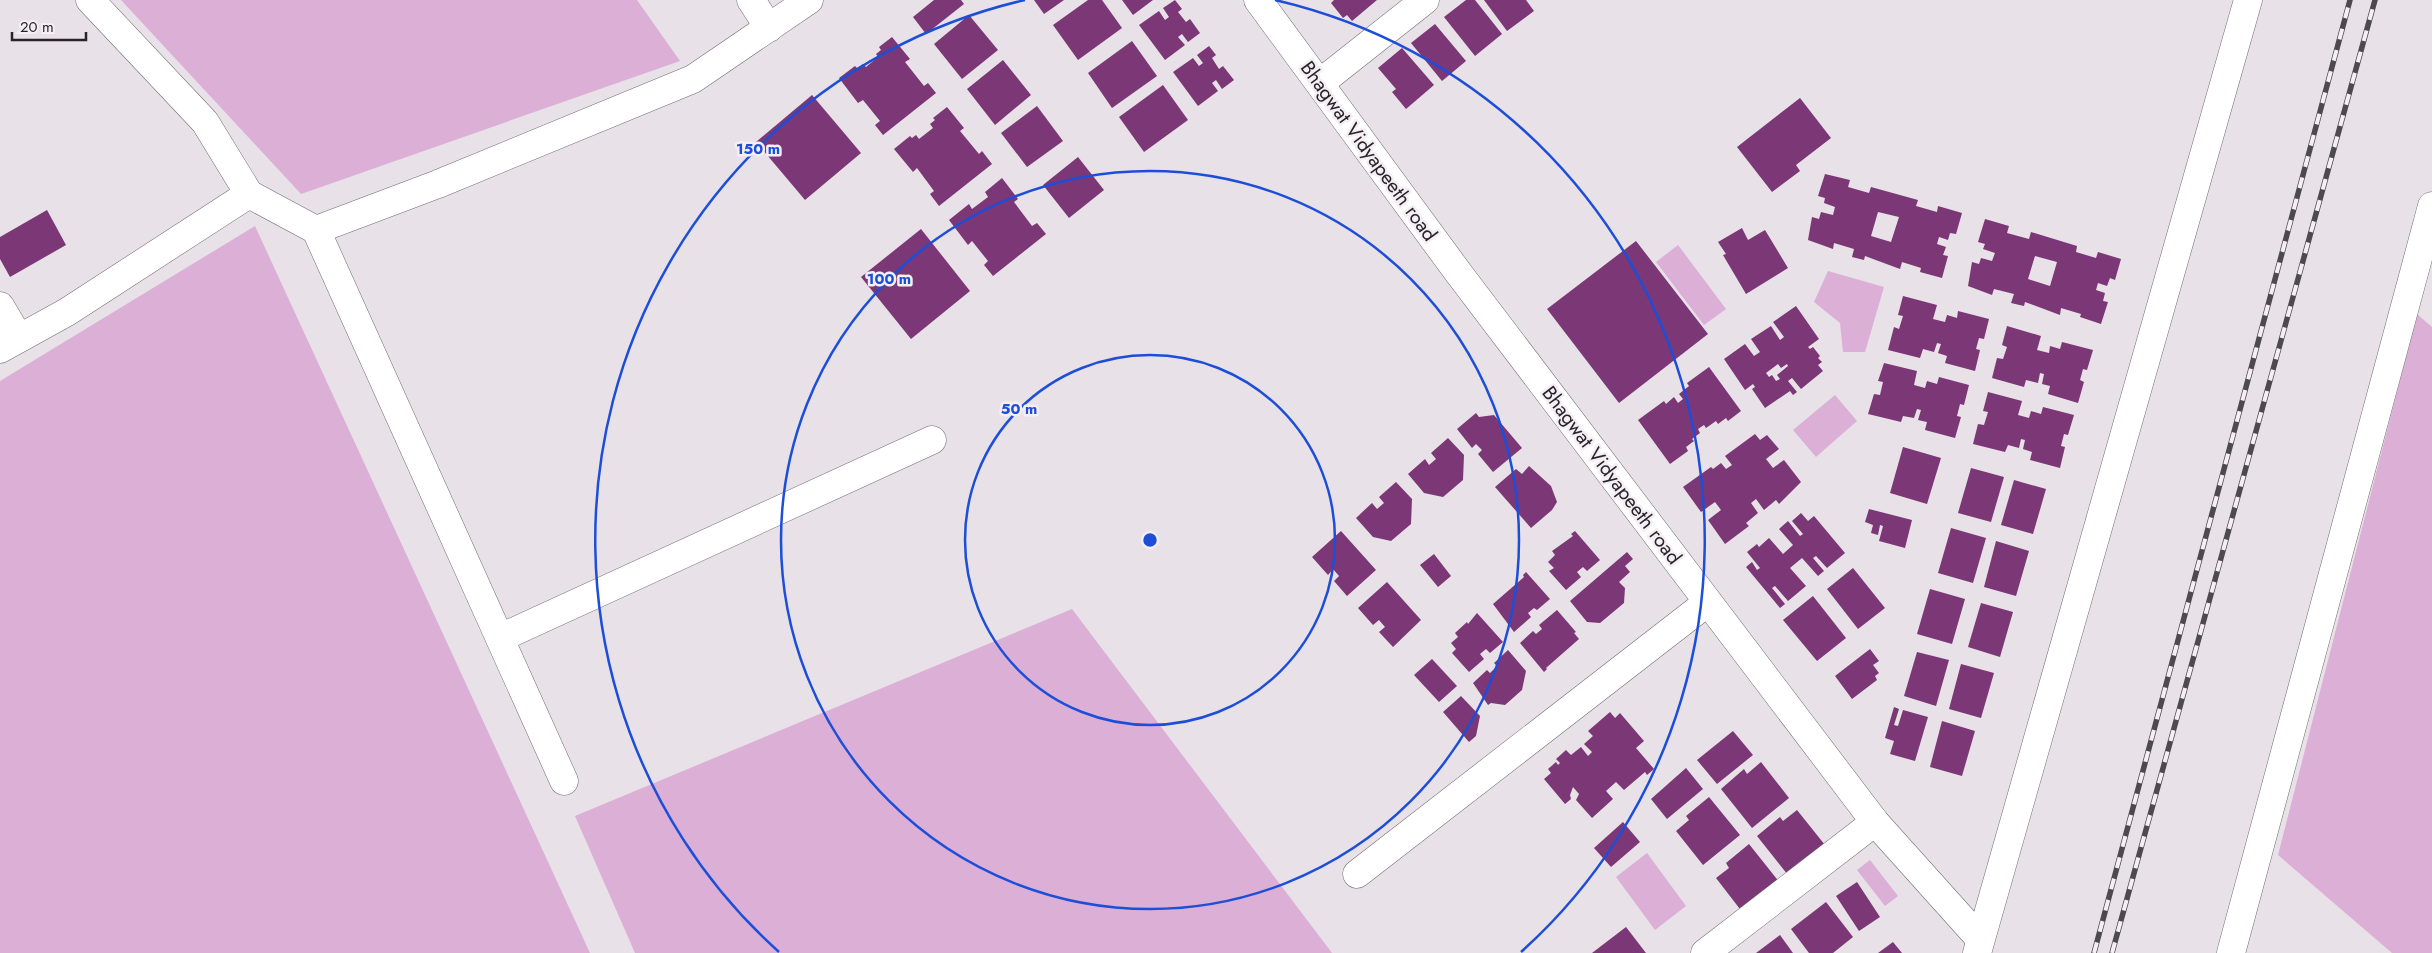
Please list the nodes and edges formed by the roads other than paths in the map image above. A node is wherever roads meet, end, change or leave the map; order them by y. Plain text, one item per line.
1 (90, 0) edge
2 (751, 0) edge
3 (809, 0) edge
4 (1258, 0) edge
5 (1425, 0) edge
6 (2248, 0) edge
7 (768, 28) junction
8 (1320, 84) junction
9 (249, 194) junction
10 (2432, 206) edge
11 (316, 230) junction
12 (0, 306) edge
13 (10, 343) edge
14 (932, 440) dead end
15 (1708, 602) junction
16 (500, 638) junction
17 (564, 781) dead end
18 (1875, 822) junction
19 (1357, 874) dead end
20 (1978, 946) edge
21 (1705, 953) edge
22 (2231, 953) edge

1 - 9 street
2 - 7 street
3 - 7 street
4 - 8 street, Bhagwat Vidyapeeth road
5 - 8 street
6 - 20 street
7 - 11 street
8 - 15 street, Bhagwat Vidyapeeth road
9 - 11 street
9 - 13 street
10 - 22 street
11 - 16 street
12 - 13 street
14 - 16 street
15 - 18 street, Bhagwat Vidyapeeth road
15 - 19 street
16 - 17 street
18 - 20 street, Bhagwat Vidyapeeth road
18 - 21 street

